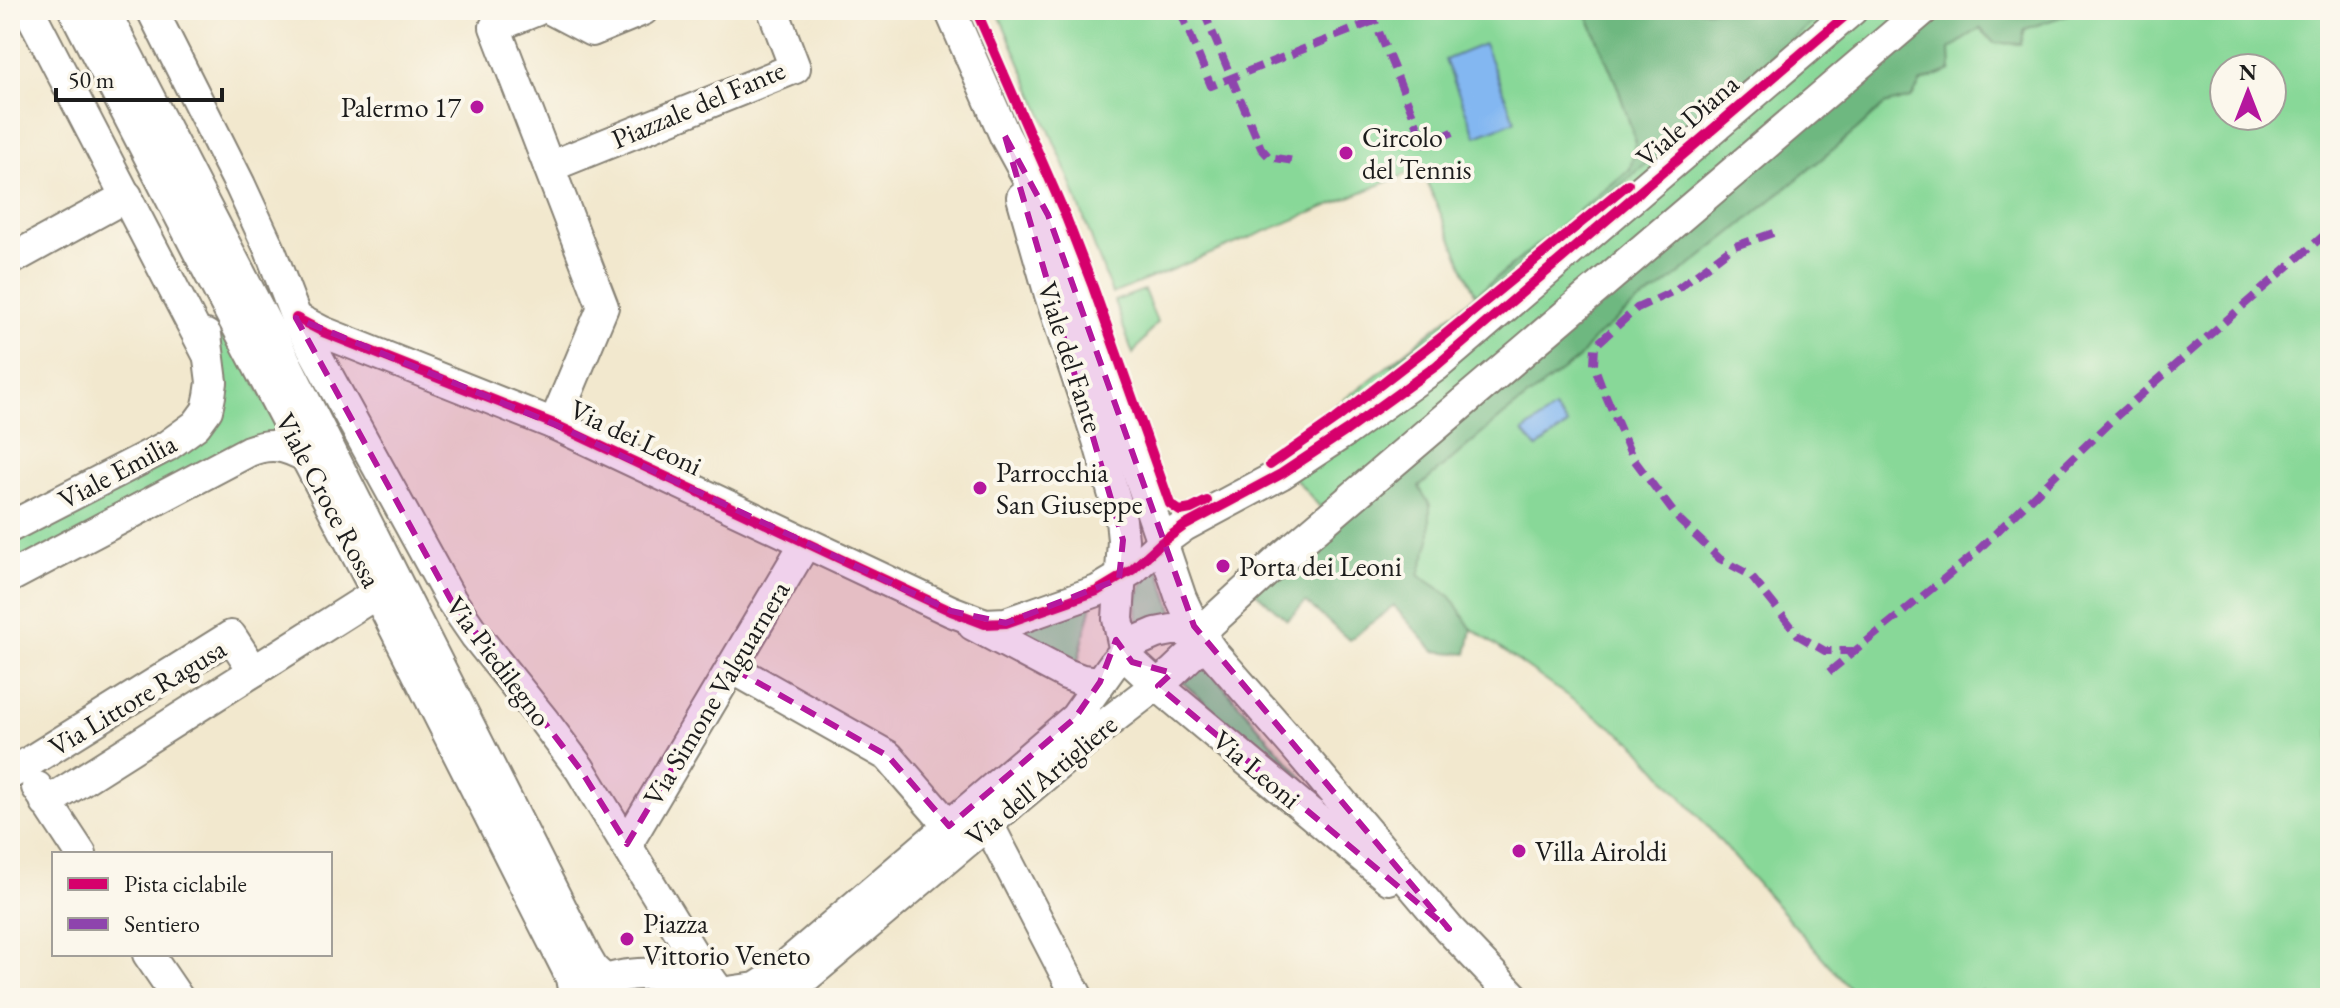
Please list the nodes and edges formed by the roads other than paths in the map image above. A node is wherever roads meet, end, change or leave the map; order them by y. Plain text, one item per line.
1 (29, 10) edge
2 (74, 10) edge
3 (104, 10) edge
4 (537, 10) edge
5 (552, 10) edge
6 (643, 10) edge
7 (773, 10) edge
8 (950, 10) edge
9 (1852, 10) edge
10 (1923, 10) edge
11 (163, 13) edge
12 (1005, 136) junction
13 (549, 167) junction
14 (127, 196) junction
15 (251, 210) junction
16 (201, 257) junction
17 (10, 260) edge
18 (296, 318) junction
19 (275, 341) junction
20 (207, 353) junction
21 (554, 424) junction
22 (306, 457) junction
23 (10, 527) edge
24 (806, 542) junction
25 (1162, 542) junction
26 (10, 577) edge
27 (1119, 579) junction
28 (377, 593) junction
29 (951, 611) junction
30 (1118, 619) junction
31 (1193, 650) junction
32 (1128, 657) junction
33 (732, 668) junction
34 (254, 671) junction
35 (1100, 682) junction
36 (1158, 686) junction
37 (1185, 709) junction
38 (1111, 720) junction
39 (17, 770) edge
40 (46, 803) junction
41 (988, 824) junction
42 (949, 826) junction
43 (627, 844) junction
44 (80, 852) edge
45 (1449, 929) junction
46 (149, 956) edge
47 (604, 979) junction
48 (572, 996) edge
49 (724, 996) edge
50 (178, 998) edge
51 (781, 998) edge
52 (1078, 998) edge
53 (1515, 998) edge

1 - 14 street
2 - 16 street, Viale Croce Rossa
3 - 19 street, Viale Croce Rossa
4 - 13 street
5 - 6 street
7 - 13 street, Piazzale del Fante
8 - 12 street, Viale del Fante
9 - 25 street, Viale Diana
10 - 31 street
11 - 15 street, Viale Croce Rossa
12 - 25 street, Viale del Fante
12 - 27 street, Viale del Fante
13 - 21 street
14 - 17 street
14 - 20 street
15 - 18 street, Viale Croce Rossa
15 - 19 street, Viale Croce Rossa
16 - 20 street, Viale Emilia
16 - 22 street, Viale Croce Rossa
18 - 21 street, Via dei Leoni
18 - 43 street, Via Piedilegno
19 - 47 street, Viale Croce Rossa
20 - 23 street, Viale Emilia
21 - 24 street, Via dei Leoni
22 - 26 street, Viale Emilia
22 - 28 street, Viale Croce Rossa
24 - 29 street, Via dei Leoni
24 - 33 street, Via Simone Valguarnera
25 - 27 street, Viale Diana
25 - 31 street, Via Leoni
27 - 29 street, Viale Diana
27 - 30 street
28 - 34 street, Via Littore Ragusa
28 - 48 street, Viale Croce Rossa
29 - 35 street
30 - 32 street
30 - 35 street, Via dell'Artigliere
31 - 32 street, Via dell'Artigliere
31 - 36 street, Via dell'Artigliere
31 - 45 street, Via Leoni
32 - 35 street, Via dell'Artigliere
32 - 36 street, Via Leoni
33 - 42 street
33 - 43 street, Via Simone Valguarnera
34 - 39 street, Via Littore Ragusa
34 - 40 street, Via Littore Ragusa
35 - 42 street, Via dell'Artigliere
36 - 37 street, Via Leoni
36 - 38 street, Via dell'Artigliere
37 - 38 street
37 - 45 street, Via Leoni
38 - 41 street, Via dell'Artigliere
39 - 40 street
40 - 44 street
41 - 51 street, Via dell'Artigliere
41 - 52 street
42 - 49 street, Via dell'Artigliere
43 - 49 street, Via Piedilegno
45 - 53 street, Via Leoni
46 - 50 street
47 - 48 street
47 - 49 street

